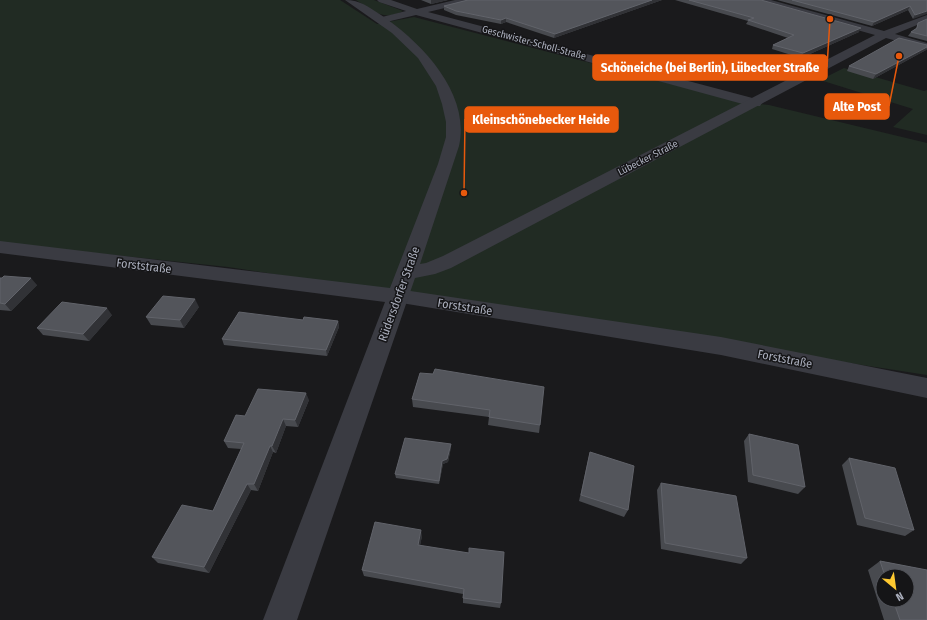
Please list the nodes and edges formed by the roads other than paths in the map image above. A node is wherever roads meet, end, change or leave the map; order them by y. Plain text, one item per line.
1 (350, 0) edge
2 (382, 0) edge
3 (467, 0) edge
4 (761, 0) edge
5 (417, 12) junction
6 (927, 18) edge
7 (382, 20) junction
8 (885, 34) junction
9 (927, 46) edge
10 (755, 103) junction
11 (0, 247) edge
12 (408, 271) junction
13 (397, 296) junction
14 (927, 388) edge
15 (280, 620) edge

1 - 7 street, Rüdersdorfer Straße
2 - 5 street, Geschwister-Scholl-Straße
3 - 5 street
4 - 8 street
5 - 7 street
5 - 10 street, Geschwister-Scholl-Straße
6 - 8 street, Lübecker Straße
7 - 12 street, Rüdersdorfer Straße
8 - 9 street
8 - 10 street, Lübecker Straße
10 - 12 street, Lübecker Straße
11 - 13 street, Forststraße
12 - 13 street, Rüdersdorfer Straße
13 - 14 street, Forststraße
13 - 15 street, Rüdersdorfer Straße

